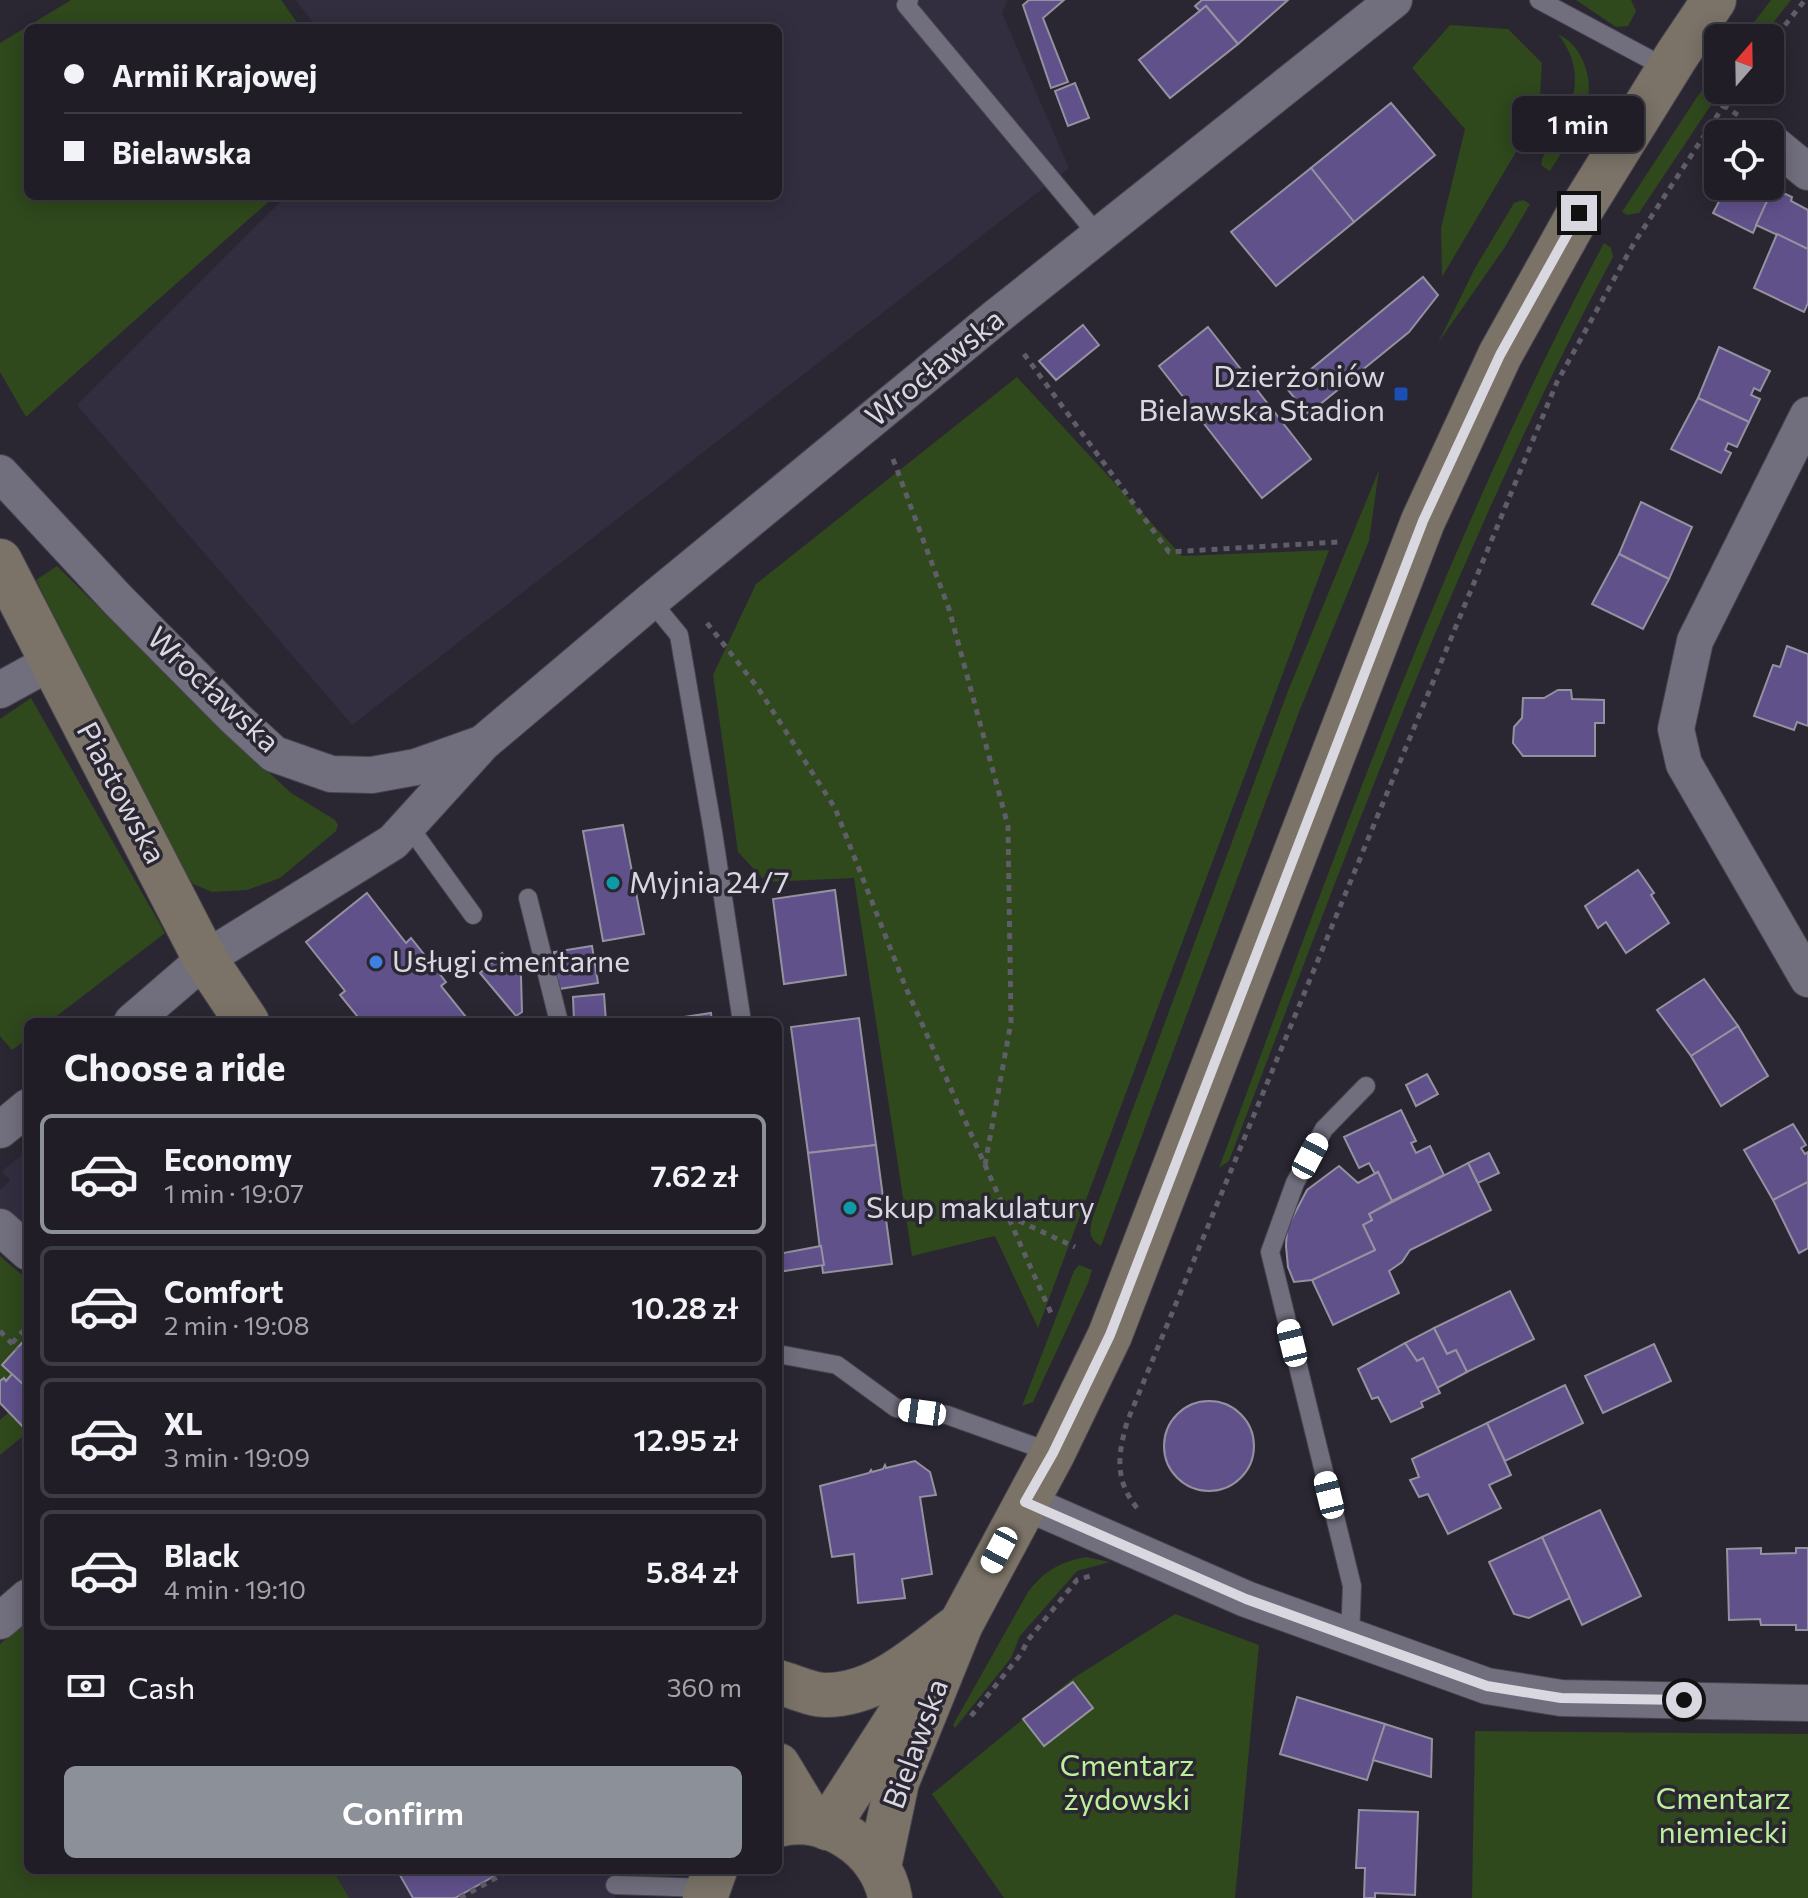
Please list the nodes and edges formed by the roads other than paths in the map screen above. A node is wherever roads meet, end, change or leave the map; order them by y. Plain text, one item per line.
1 (909, 0) edge
2 (1394, 0) edge
3 (1539, 0) edge
4 (1703, 3) edge
5 (1668, 69) junction
6 (1747, 118) edge
7 (1808, 172) edge
8 (1098, 235) junction
9 (1808, 415) edge
10 (0, 473) edge
11 (0, 561) edge
12 (651, 601) junction
13 (51, 662) junction
14 (0, 690) edge
15 (483, 743) junction
16 (408, 825) junction
17 (528, 898) dead end
18 (473, 915) dead end
19 (205, 959) junction
20 (1808, 979) edge
21 (137, 1018) edge
22 (244, 1018) edge
23 (558, 1018) edge
24 (741, 1018) edge
25 (1366, 1086) dead end
26 (24, 1110) edge
27 (0, 1130) edge
28 (0, 1227) edge
29 (24, 1248) edge
30 (782, 1355) edge
31 (1053, 1453) junction
32 (1025, 1502) junction
33 (24, 1600) edge
34 (0, 1621) edge
35 (961, 1624) junction
36 (1350, 1637) junction
37 (782, 1683) edge
38 (1808, 1703) edge
39 (782, 1774) edge
40 (806, 1825) edge
41 (615, 1885) dead end
42 (709, 1885) edge
43 (889, 1889) edge

1 - 8 lane
2 - 8 street, Wrocławska
3 - 5 lane
4 - 5 main road, Bielawska
5 - 31 main road, Bielawska
6 - 7 street
8 - 12 street, Wrocławska
9 - 20 street
10 - 15 street, Wrocławska
11 - 13 main road, Piastowska
12 - 15 street, Wrocławska
12 - 24 lane
13 - 14 street
13 - 19 main road, Piastowska
15 - 16 street, Wrocławska
16 - 18 lane
16 - 19 street, Wrocławska
17 - 23 lane
19 - 21 street, Wrocławska
19 - 22 main road, Piastowska
25 - 36 lane
26 - 27 street
28 - 29 street
30 - 31 lane
31 - 32 main road, Bielawska
32 - 35 main road, Bielawska
32 - 36 street
33 - 34 street
35 - 37 main road
35 - 40 main road, Bielawska
35 - 43 main road, Bielawska
36 - 38 street
39 - 40 main road
40 - 43 main road
41 - 42 lane

